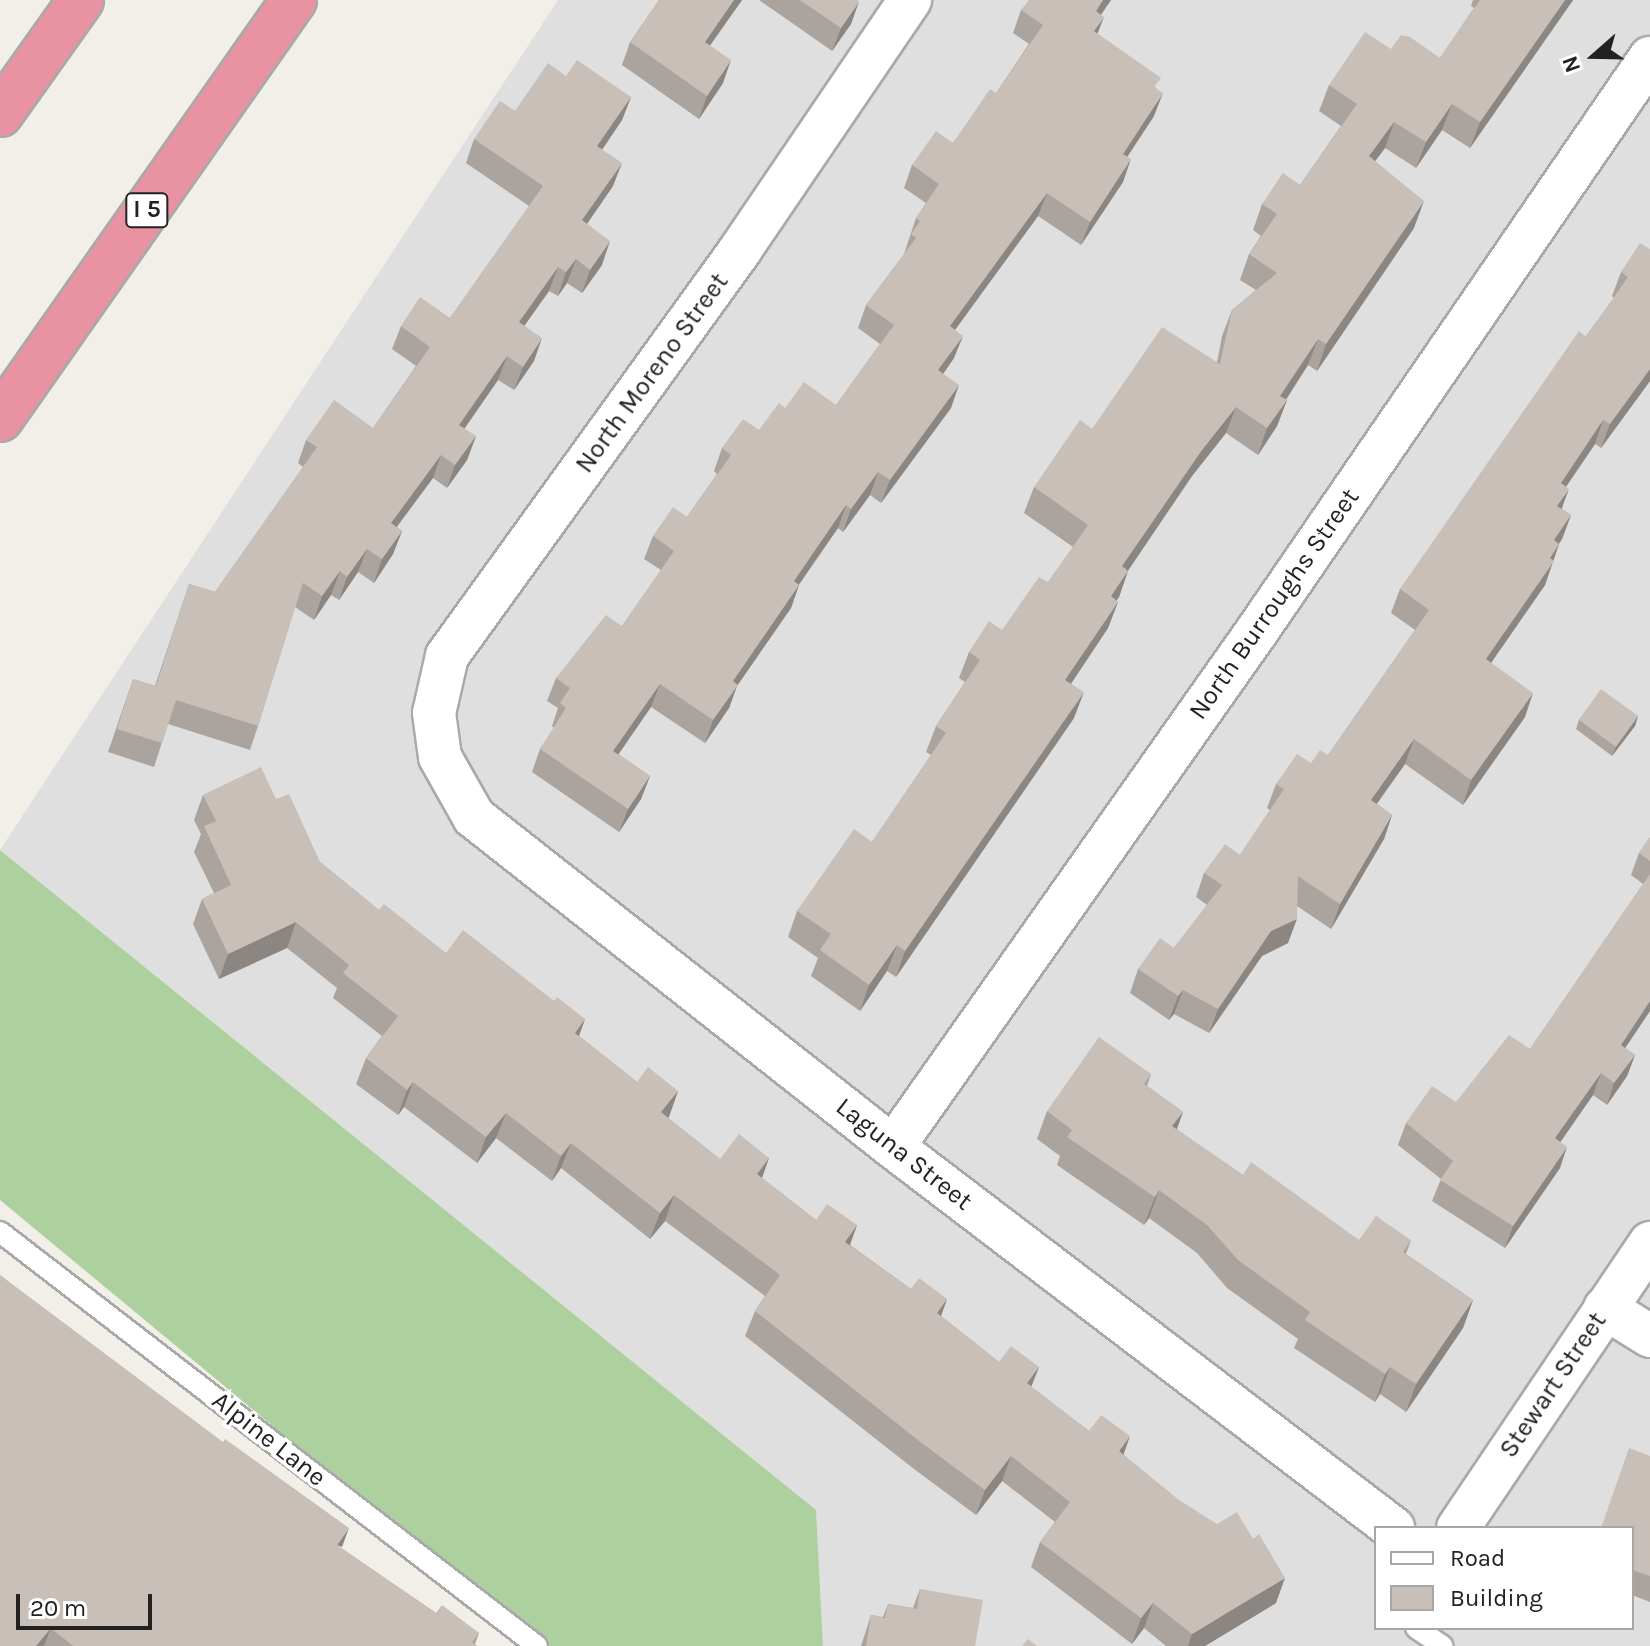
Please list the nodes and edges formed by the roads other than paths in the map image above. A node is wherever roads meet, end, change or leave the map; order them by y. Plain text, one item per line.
1 (81, 0) edge
2 (294, 0) edge
3 (910, 0) edge
4 (1650, 58) edge
5 (0, 114) edge
6 (0, 419) edge
7 (440, 757) joint
8 (893, 1147) junction
9 (0, 1232) edge
10 (1650, 1243) edge
11 (1605, 1308) junction
12 (1650, 1336) edge
13 (1390, 1526) edge
14 (1459, 1526) edge
15 (1419, 1630) edge
16 (537, 1646) edge
17 (1443, 1646) edge

1 - 5 highway
2 - 6 highway, I 5
3 - 7 street, North Moreno Street
4 - 8 street, North Burroughs Street
7 - 8 street, Laguna Street
8 - 13 street, Laguna Street
9 - 16 lane, Alpine Lane
10 - 11 street, Stewart Street
11 - 12 street
11 - 14 street, Stewart Street
15 - 17 lane

